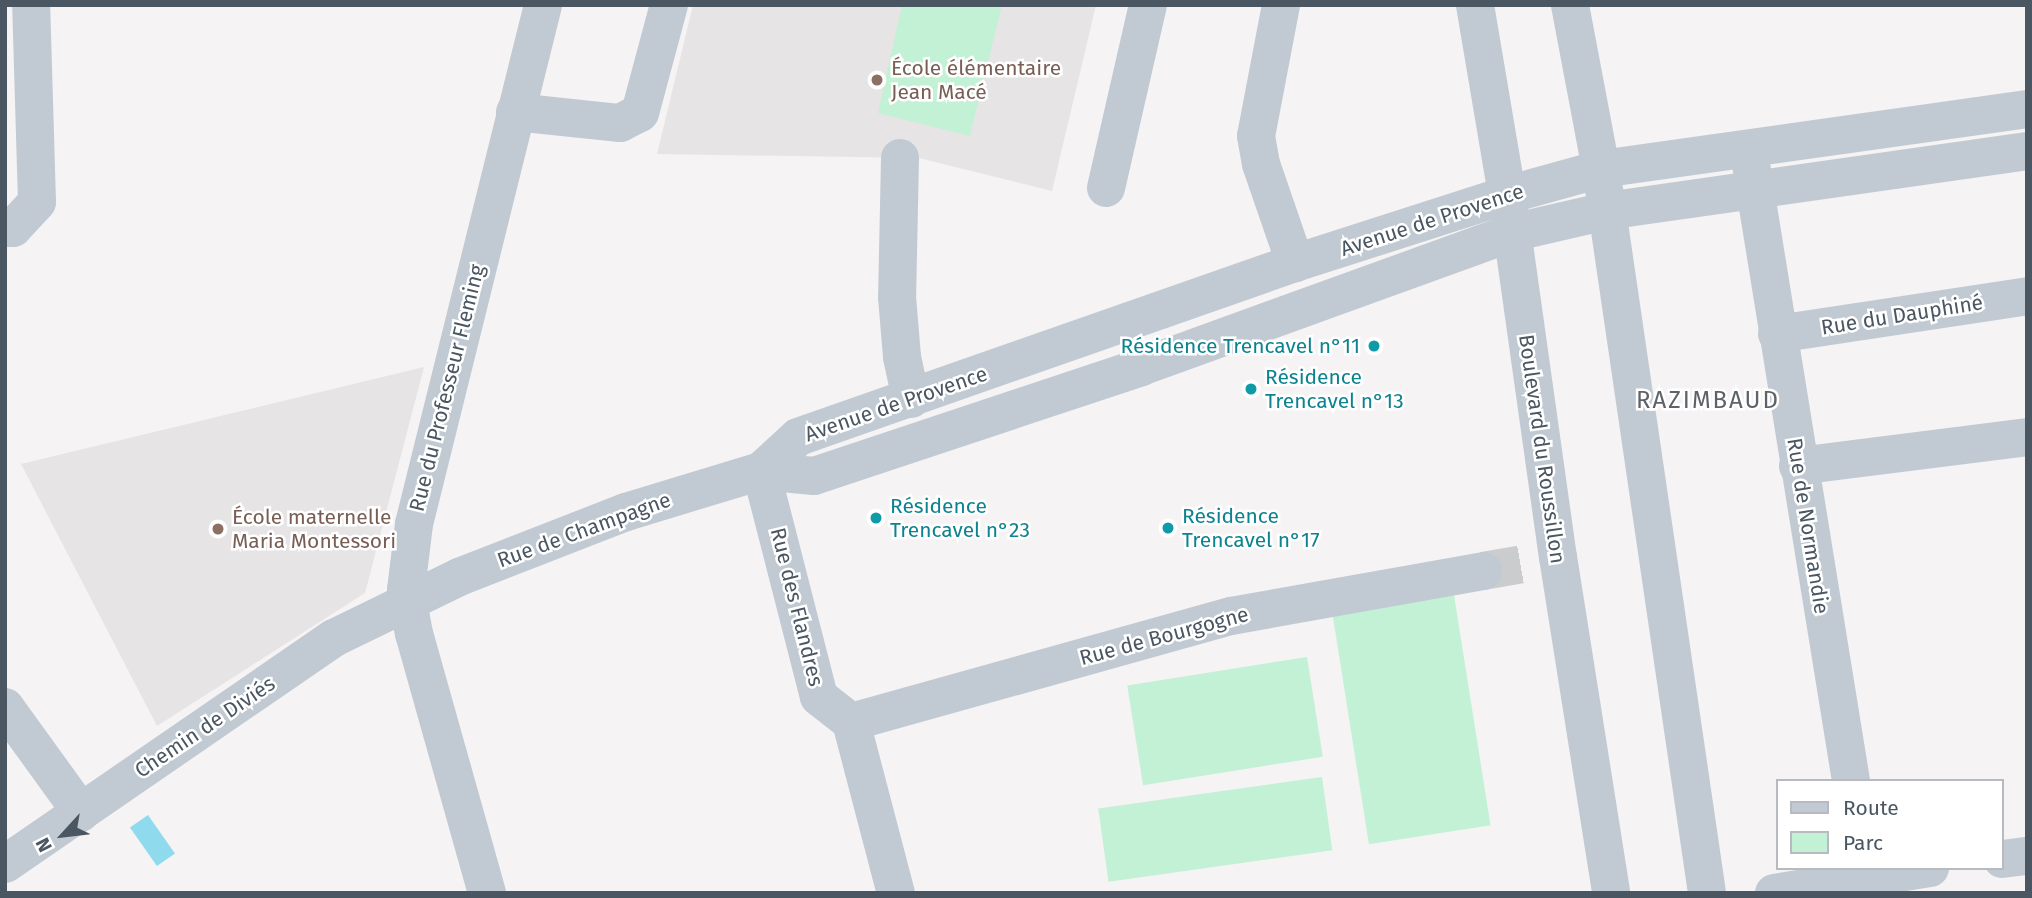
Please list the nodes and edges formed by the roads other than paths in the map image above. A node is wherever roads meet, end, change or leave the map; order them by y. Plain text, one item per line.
1 (31, 5) edge
2 (543, 5) edge
3 (669, 5) edge
4 (1148, 5) edge
5 (1281, 5) edge
6 (1475, 5) edge
7 (1570, 5) edge
8 (2027, 109) edge
9 (515, 112) junction
10 (1749, 146) junction
11 (2027, 151) edge
12 (900, 158) dead end
13 (1601, 169) junction
14 (1107, 187) dead end
15 (1754, 190) junction
16 (1507, 195) junction
17 (1606, 211) junction
18 (5, 228) edge
19 (1511, 233) junction
20 (1296, 263) junction
21 (2027, 296) edge
22 (1777, 334) junction
23 (911, 399) junction
24 (2027, 437) edge
25 (1798, 467) junction
26 (761, 471) junction
27 (1483, 571) tunnel mouth
28 (411, 602) junction
29 (5, 707) edge
30 (850, 722) junction
31 (1851, 779) edge
32 (81, 812) junction
33 (2027, 856) edge
34 (2004, 859) edge
35 (5, 864) edge
36 (1919, 870) edge
37 (1867, 879) edge
38 (487, 893) edge
39 (896, 893) edge
40 (1611, 893) edge
41 (1707, 893) edge
42 (1774, 893) edge

1 - 18 street
2 - 9 street, Rue du Professeur Fleming
3 - 9 street
4 - 14 street
5 - 20 street
6 - 16 street, Boulevard du Roussillon
7 - 13 street
8 - 10 street, Avenue de Provence
9 - 28 street, Rue du Professeur Fleming
10 - 13 street, Avenue de Provence
10 - 15 street, Rue de Normandie
11 - 15 street, Avenue de Provence
12 - 23 street
13 - 16 street, Avenue de Provence
13 - 17 street
15 - 17 street, Avenue de Provence
15 - 22 street, Rue de Normandie
16 - 19 street, Boulevard du Roussillon
16 - 20 street, Avenue de Provence
17 - 19 street, Avenue de Provence
17 - 41 street
19 - 26 street, Avenue de Provence
19 - 40 street, Boulevard du Roussillon
20 - 23 street, Avenue de Provence
21 - 22 street, Rue du Dauphiné
22 - 25 street, Rue de Normandie
23 - 26 street, Avenue de Provence
24 - 25 street
25 - 31 street, Rue de Normandie
26 - 28 street, Rue de Champagne
26 - 30 street, Rue des Flandres
27 - 30 street, Rue de Bourgogne
28 - 32 street, Chemin de Diviés
28 - 38 street, Rue du Professeur Fleming
29 - 32 street
30 - 39 street
32 - 35 street, Chemin de Diviés
33 - 34 street
36 - 37 street
37 - 42 street

